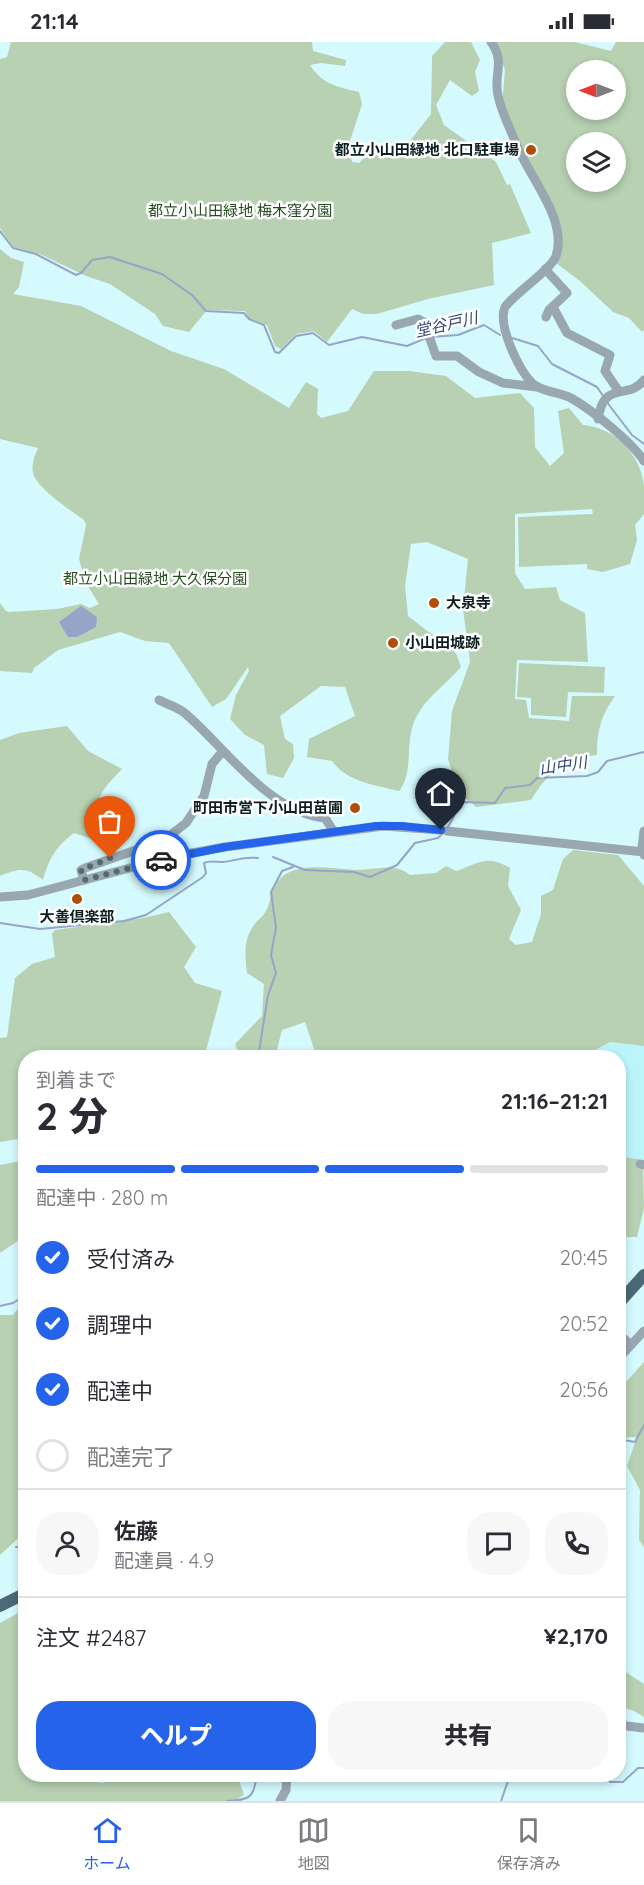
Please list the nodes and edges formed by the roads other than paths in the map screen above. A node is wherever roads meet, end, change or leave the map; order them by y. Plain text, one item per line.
1 (491, 42) edge
2 (545, 269) junction
3 (553, 307) junction
4 (546, 317) dead end
5 (396, 325) dead end
6 (644, 380) edge
7 (537, 387) junction
8 (618, 390) junction
9 (598, 419) junction
10 (642, 458) edge
11 (159, 700) dead end
12 (223, 751) junction
13 (644, 831) edge
14 (334, 832) junction
15 (643, 853) edge
16 (84, 880) junction
17 (0, 897) edge
18 (644, 1275) edge
19 (626, 1295) edge
20 (644, 1330) edge
21 (626, 1340) edge
22 (631, 1345) junction
23 (626, 1350) edge
24 (18, 1597) edge
25 (0, 1606) edge
26 (626, 1726) edge
27 (644, 1728) edge
28 (286, 1782) edge
29 (280, 1801) edge

1 - 2 street
2 - 3 street
2 - 7 street
3 - 4 street
3 - 8 street
5 - 7 street
6 - 8 street
7 - 9 street
8 - 9 street
9 - 10 street
11 - 12 street
12 - 14 street
12 - 16 street
13 - 15 street
14 - 15 street
14 - 16 street
16 - 17 street
18 - 19 main road
20 - 22 street
21 - 22 street
22 - 23 street
24 - 25 main road
26 - 27 street
28 - 29 street

